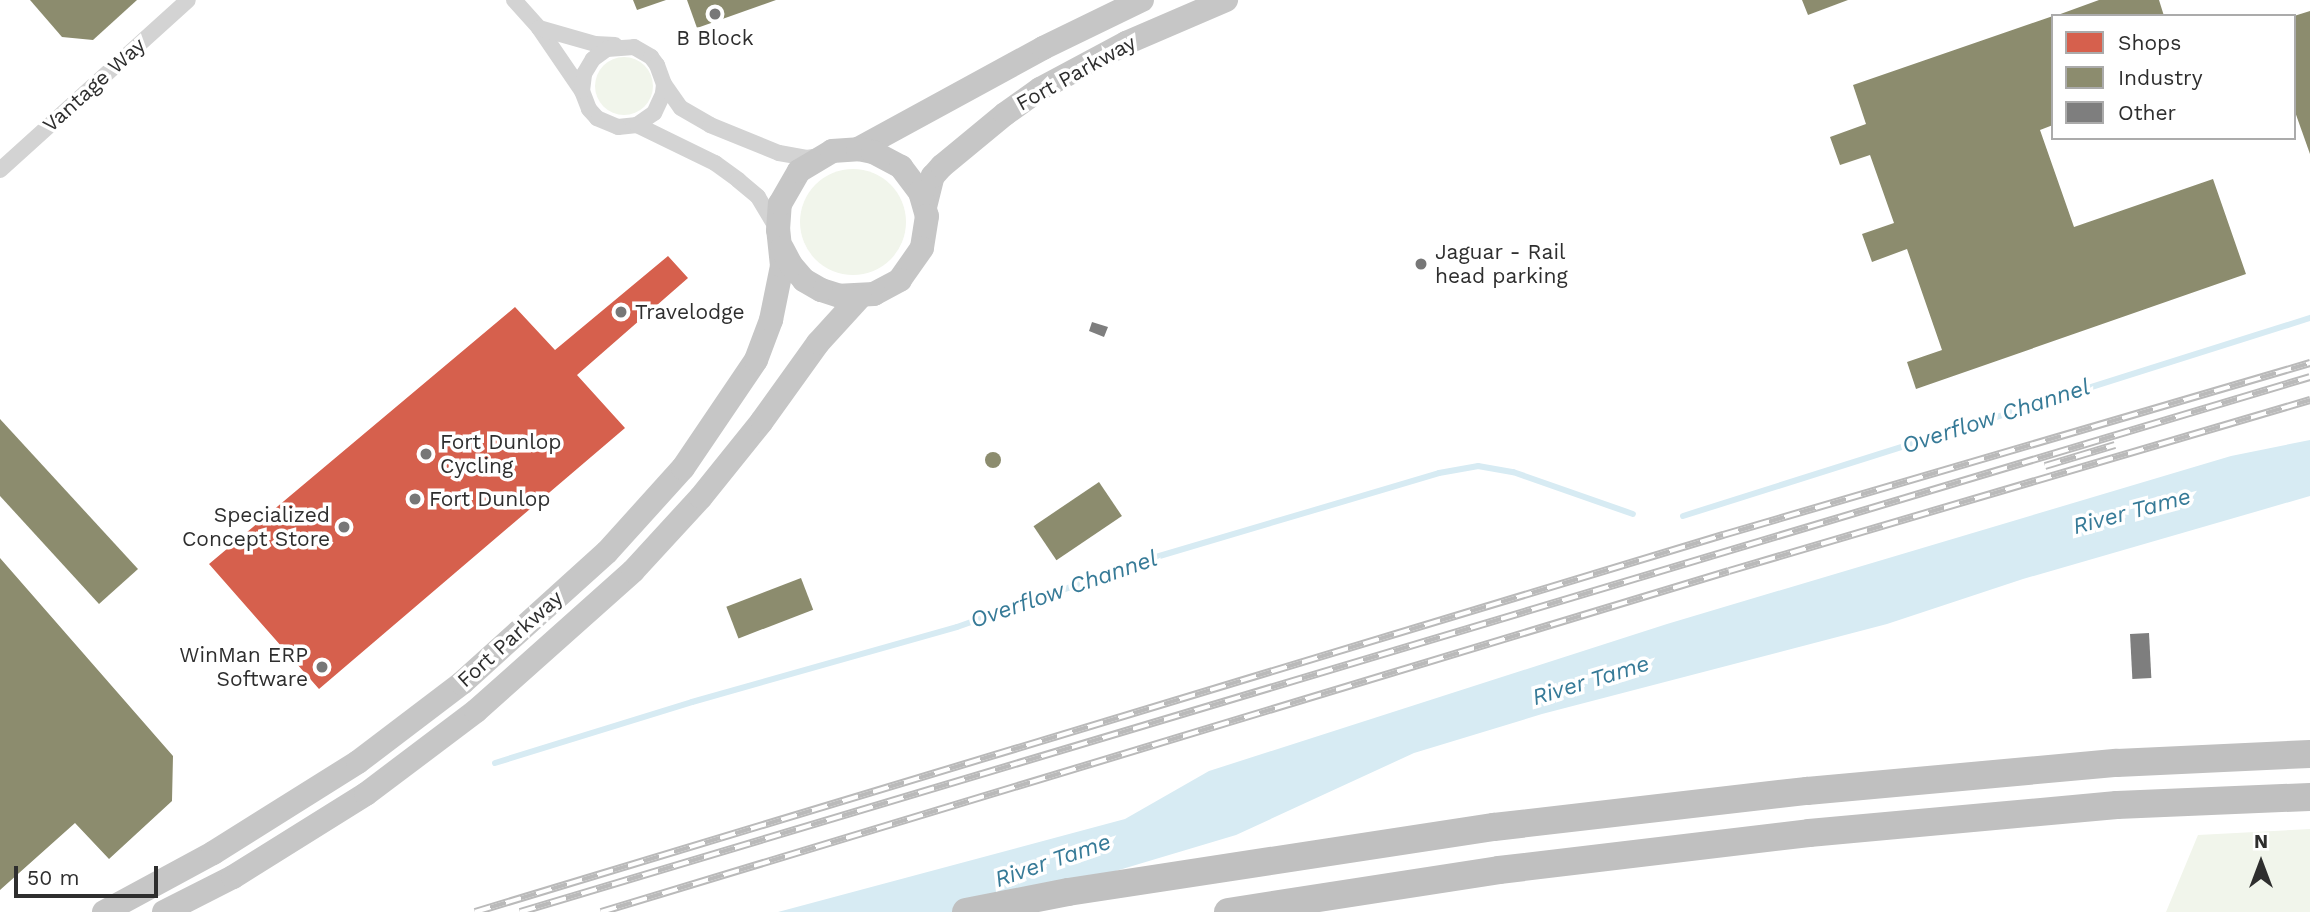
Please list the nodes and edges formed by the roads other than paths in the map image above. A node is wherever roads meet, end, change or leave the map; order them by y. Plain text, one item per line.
1 (188, 0) edge
2 (514, 0) edge
3 (1142, 0) edge
4 (1226, 0) edge
5 (539, 28) junction
6 (624, 46) junction
7 (664, 84) junction
8 (582, 91) junction
9 (637, 125) junction
10 (858, 149) junction
11 (820, 156) junction
12 (0, 170) edge
13 (925, 207) junction
14 (780, 239) junction
15 (860, 297) junction
16 (2310, 754) edge
17 (2310, 797) edge
18 (104, 912) edge
19 (164, 912) edge
20 (966, 912) edge
21 (1228, 912) edge

1 - 12 street, Vantage Way
2 - 5 street
3 - 10 main road, Fort Parkway
4 - 13 main road, Fort Parkway
5 - 6 street
5 - 8 street
6 - 7 street
6 - 8 street
7 - 9 street
7 - 11 street
8 - 9 street
9 - 14 street
10 - 11 main road, Fort Parkway
10 - 13 main road, Fort Parkway
11 - 14 main road, Fort Parkway
13 - 15 main road, Fort Parkway
14 - 15 main road
14 - 18 main road, Fort Parkway
15 - 19 main road, Fort Parkway
16 - 20 highway
17 - 21 highway

